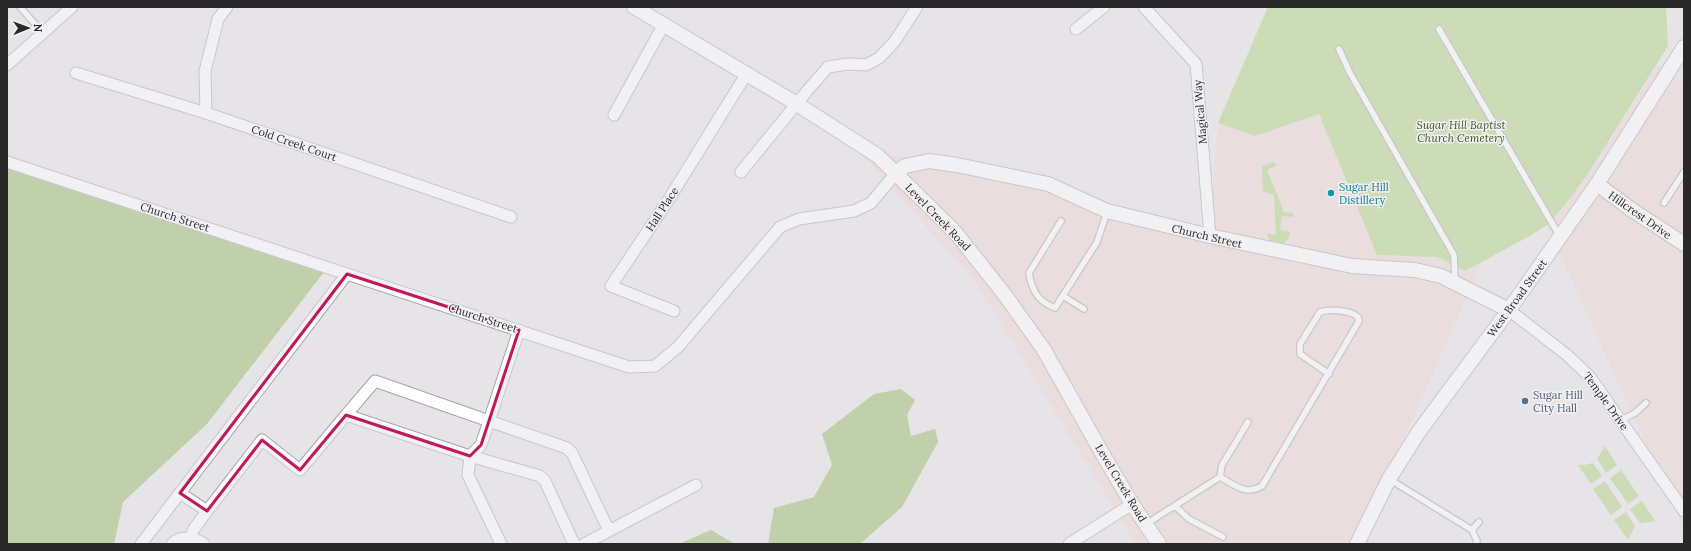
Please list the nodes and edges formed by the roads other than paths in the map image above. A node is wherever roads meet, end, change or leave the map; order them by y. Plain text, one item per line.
1 (20, 7) edge
2 (72, 7) edge
3 (227, 7) edge
4 (634, 7) edge
5 (917, 7) edge
6 (1104, 7) edge
7 (1144, 7) edge
8 (664, 24) junction
9 (1076, 29) dead end
10 (1439, 29) dead end
11 (43, 33) junction
12 (1339, 49) dead end
13 (1683, 51) edge
14 (7, 65) edge
15 (76, 73) dead end
16 (747, 73) junction
17 (797, 104) junction
18 (206, 113) junction
19 (614, 114) dead end
20 (7, 162) edge
21 (900, 170) junction
22 (741, 172) dead end
23 (1684, 173) edge
24 (1597, 184) junction
25 (1664, 203) dead end
26 (1107, 211) junction
27 (511, 217) dead end
28 (1061, 221) dead end
29 (1210, 236) junction
30 (1560, 237) junction
31 (1684, 244) edge
32 (347, 274) junction
33 (1455, 282) junction
34 (1063, 296) junction
35 (1084, 309) dead end
36 (1509, 310) junction
37 (674, 311) dead end
38 (519, 330) junction
39 (1329, 374) junction
40 (1646, 403) dead end
41 (346, 415) junction
42 (1621, 420) junction
43 (489, 421) junction
44 (1248, 422) dead end
45 (470, 456) junction
46 (1220, 477) junction
47 (1389, 479) junction
48 (696, 485) dead end
49 (180, 493) junction
50 (1132, 504) junction
51 (1175, 506) junction
52 (207, 511) junction
53 (1684, 511) edge
54 (1479, 522) dead end
55 (1146, 525) junction
56 (1472, 530) junction
57 (609, 531) junction
58 (1223, 537) dead end
59 (188, 541) edge
60 (141, 544) edge
61 (172, 544) edge
62 (204, 544) edge
63 (501, 544) edge
64 (574, 544) edge
65 (584, 544) edge
66 (1069, 544) edge
67 (1159, 544) edge
68 (1357, 544) edge
69 (1476, 544) edge

1 - 11 lane
2 - 11 street
3 - 18 street
4 - 8 street, Level Creek Road
5 - 17 street
6 - 9 street
7 - 29 street, Magical Way
8 - 16 street, Level Creek Road
8 - 19 street
10 - 30 lane
11 - 14 street
12 - 33 lane
13 - 24 street, West Broad Street
15 - 18 street, Cold Creek Court
16 - 17 street, Level Creek Road
16 - 37 street, Hall Place
17 - 21 street, Level Creek Road
17 - 22 street
18 - 27 street, Cold Creek Court
20 - 32 street, Church Street
21 - 26 street, Church Street
21 - 38 street, Church Street
21 - 50 street, Level Creek Road
23 - 25 lane
24 - 30 street, West Broad Street
24 - 31 street, Hillcrest Drive
26 - 29 street, Church Street
26 - 34 lane
28 - 34 lane
29 - 33 street, Church Street
30 - 36 street, West Broad Street
32 - 38 street, Church Street
32 - 49 street
33 - 36 street, Church Street
34 - 35 lane
36 - 42 street, Temple Drive
36 - 47 street, West Broad Street
38 - 43 street
39 - 39 lane
39 - 46 lane
40 - 42 lane
41 - 43 street
41 - 45 street
41 - 52 street
42 - 53 street, Temple Drive
43 - 45 street
43 - 57 street
44 - 46 lane
45 - 63 street
45 - 64 street
46 - 51 lane
47 - 56 lane
47 - 68 street, West Broad Street
48 - 57 street
49 - 52 street
49 - 60 street
50 - 55 street, Level Creek Road
50 - 66 street
51 - 55 lane
51 - 58 lane
52 - 59 street
54 - 56 lane
55 - 67 street, Level Creek Road
56 - 69 lane
57 - 65 street
59 - 61 street
59 - 62 street

